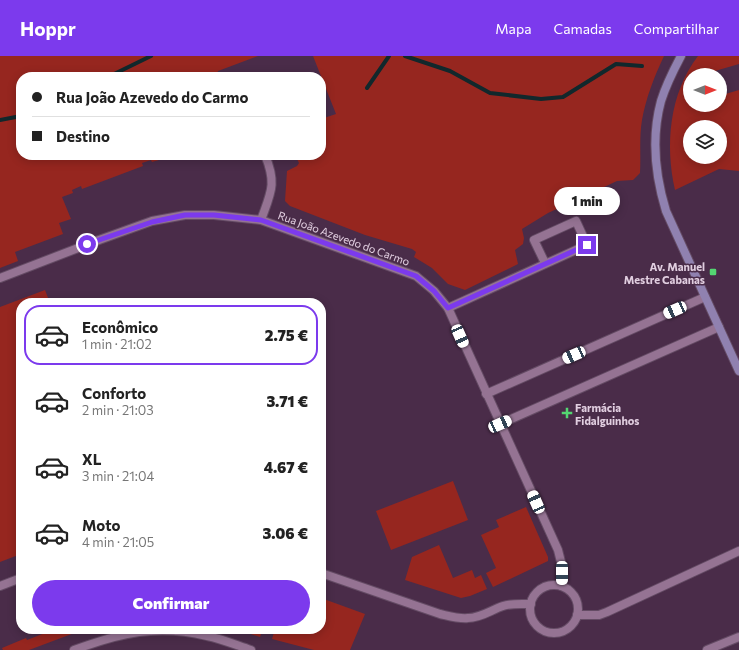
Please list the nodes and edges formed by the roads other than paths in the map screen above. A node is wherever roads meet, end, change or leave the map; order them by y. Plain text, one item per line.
1 (681, 56) edge
2 (267, 160) edge
3 (261, 220) junction
4 (545, 263) junction
5 (0, 278) edge
6 (705, 297) junction
7 (448, 308) junction
8 (718, 327) junction
9 (739, 371) edge
10 (486, 394) junction
11 (500, 424) junction
12 (739, 551) edge
13 (326, 575) edge
14 (16, 580) edge
15 (0, 586) edge
16 (562, 586) junction
17 (531, 604) junction
18 (577, 615) junction
19 (124, 634) edge
20 (198, 634) edge
21 (739, 637) edge
22 (74, 650) edge
23 (251, 650) edge
24 (707, 650) edge

1 - 6 main road
2 - 3 street
3 - 5 street, Rua João Azevedo do Carmo
3 - 7 street, Rua João Azevedo do Carmo
4 - 4 street
4 - 7 street
6 - 8 main road
6 - 10 street
7 - 10 street, Rua João Azevedo do Carmo
8 - 9 main road
8 - 11 street
10 - 11 street, Rua João Azevedo do Carmo
11 - 16 street, Rua João Azevedo do Carmo
12 - 18 street
13 - 17 street
14 - 15 street
16 - 17 street
16 - 18 street
17 - 18 street
19 - 22 street
20 - 23 street
21 - 24 street

